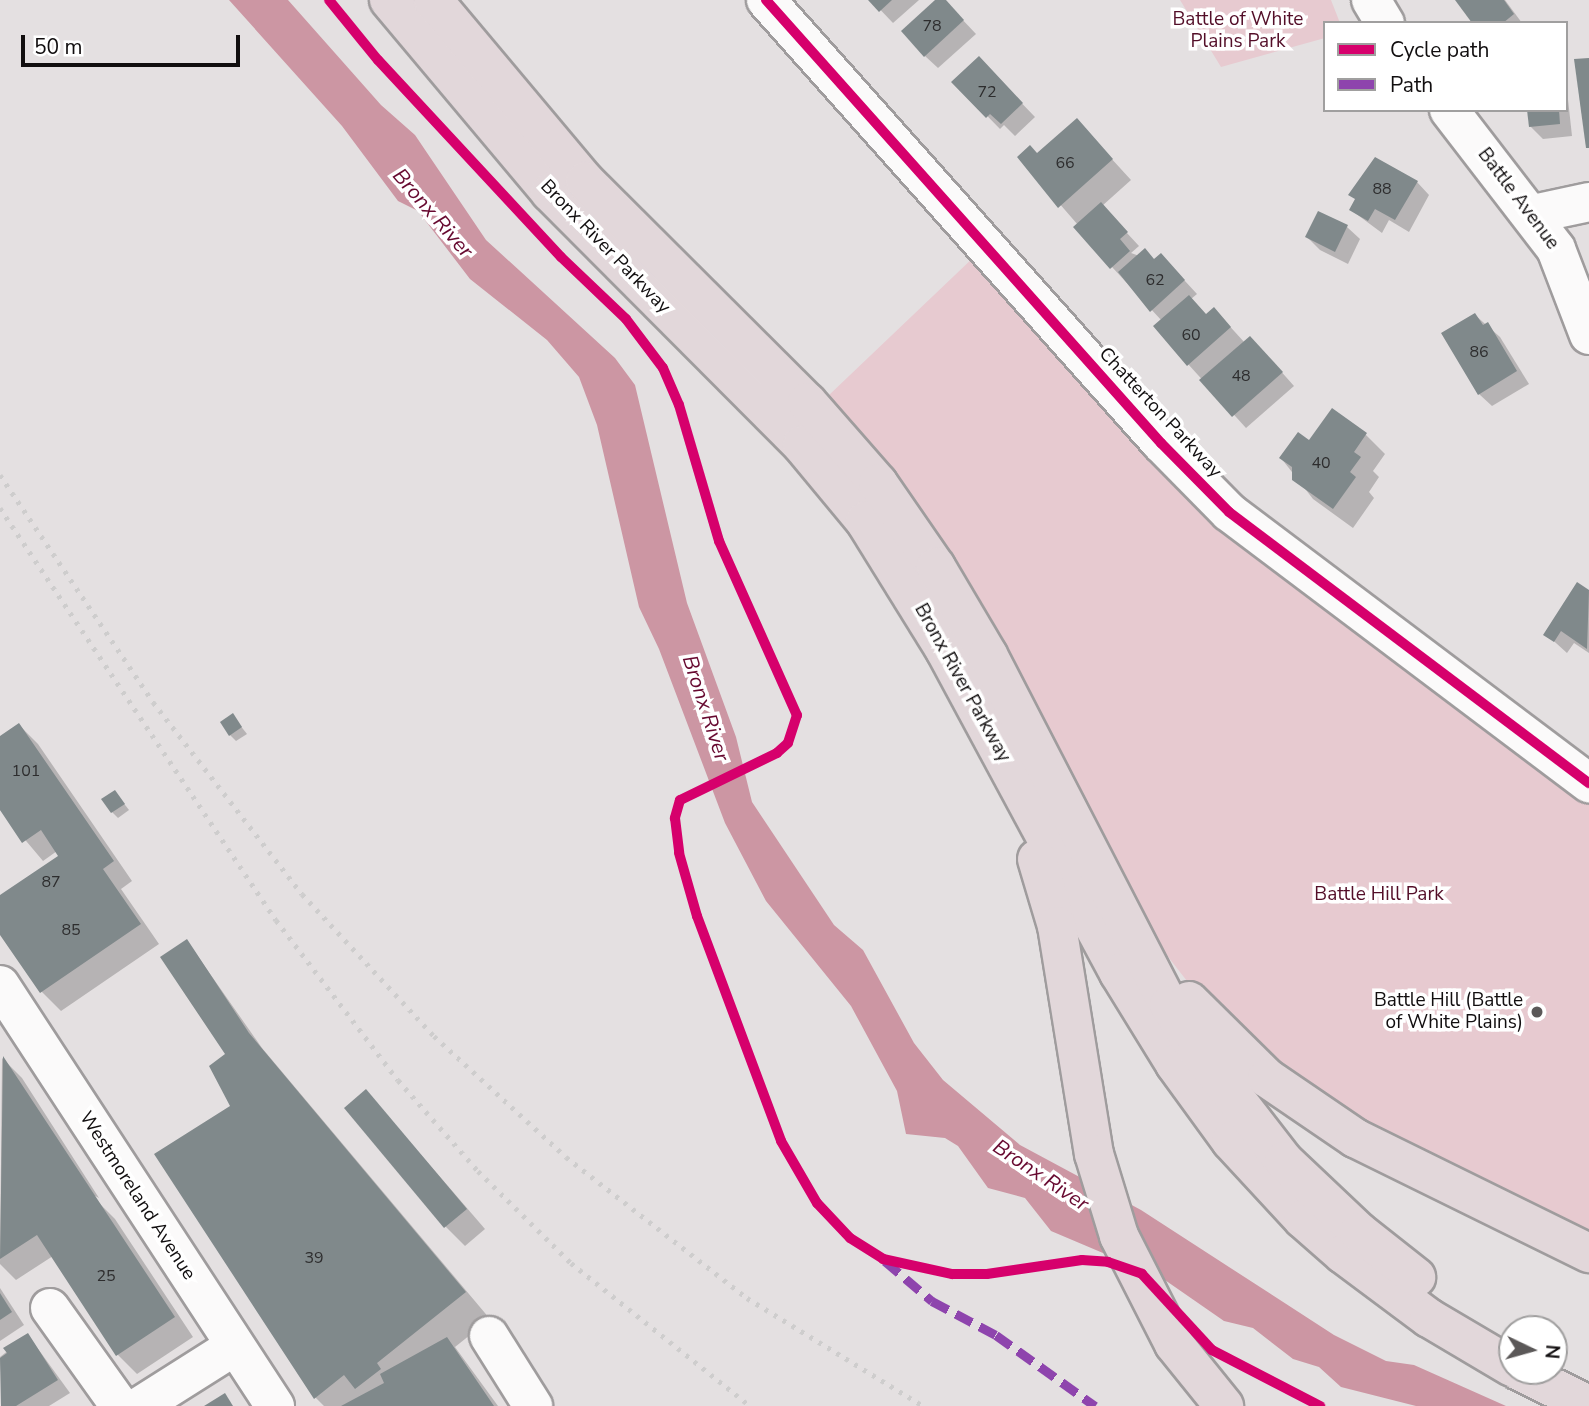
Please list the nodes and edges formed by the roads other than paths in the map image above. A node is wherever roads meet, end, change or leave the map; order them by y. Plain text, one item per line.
1 (389, 0) edge
2 (433, 0) edge
3 (766, 0) edge
4 (1371, 0) edge
5 (1384, 21) edge
6 (1452, 112) edge
7 (1589, 202) edge
8 (1533, 214) junction
9 (1589, 335) edge
10 (997, 745) junction
11 (1589, 783) edge
12 (1115, 896) junction
13 (6, 1006) edge
14 (1589, 1253) edge
15 (50, 1308) dead end
16 (1498, 1329) edge
17 (489, 1336) dead end
18 (235, 1346) junction
19 (1498, 1359) edge
20 (1568, 1367) edge
21 (1589, 1378) edge
22 (1548, 1385) edge
23 (1589, 1405) edge
24 (120, 1406) edge
25 (140, 1406) edge
26 (275, 1406) edge
27 (533, 1406) edge
28 (1224, 1406) edge

1 - 10 highway, Bronx River Parkway
2 - 12 highway, Bronx River Parkway
3 - 11 street, Chatterton Parkway
4 - 5 street
6 - 8 street, Battle Avenue
7 - 8 street
8 - 9 street, Battle Avenue
10 - 19 highway, Bronx River Parkway
10 - 28 highway
12 - 14 highway
12 - 16 highway, Bronx River Parkway
13 - 18 street, Westmoreland Avenue
15 - 24 street
17 - 27 street
18 - 25 street
18 - 26 street, Westmoreland Avenue
20 - 21 highway
22 - 23 highway

